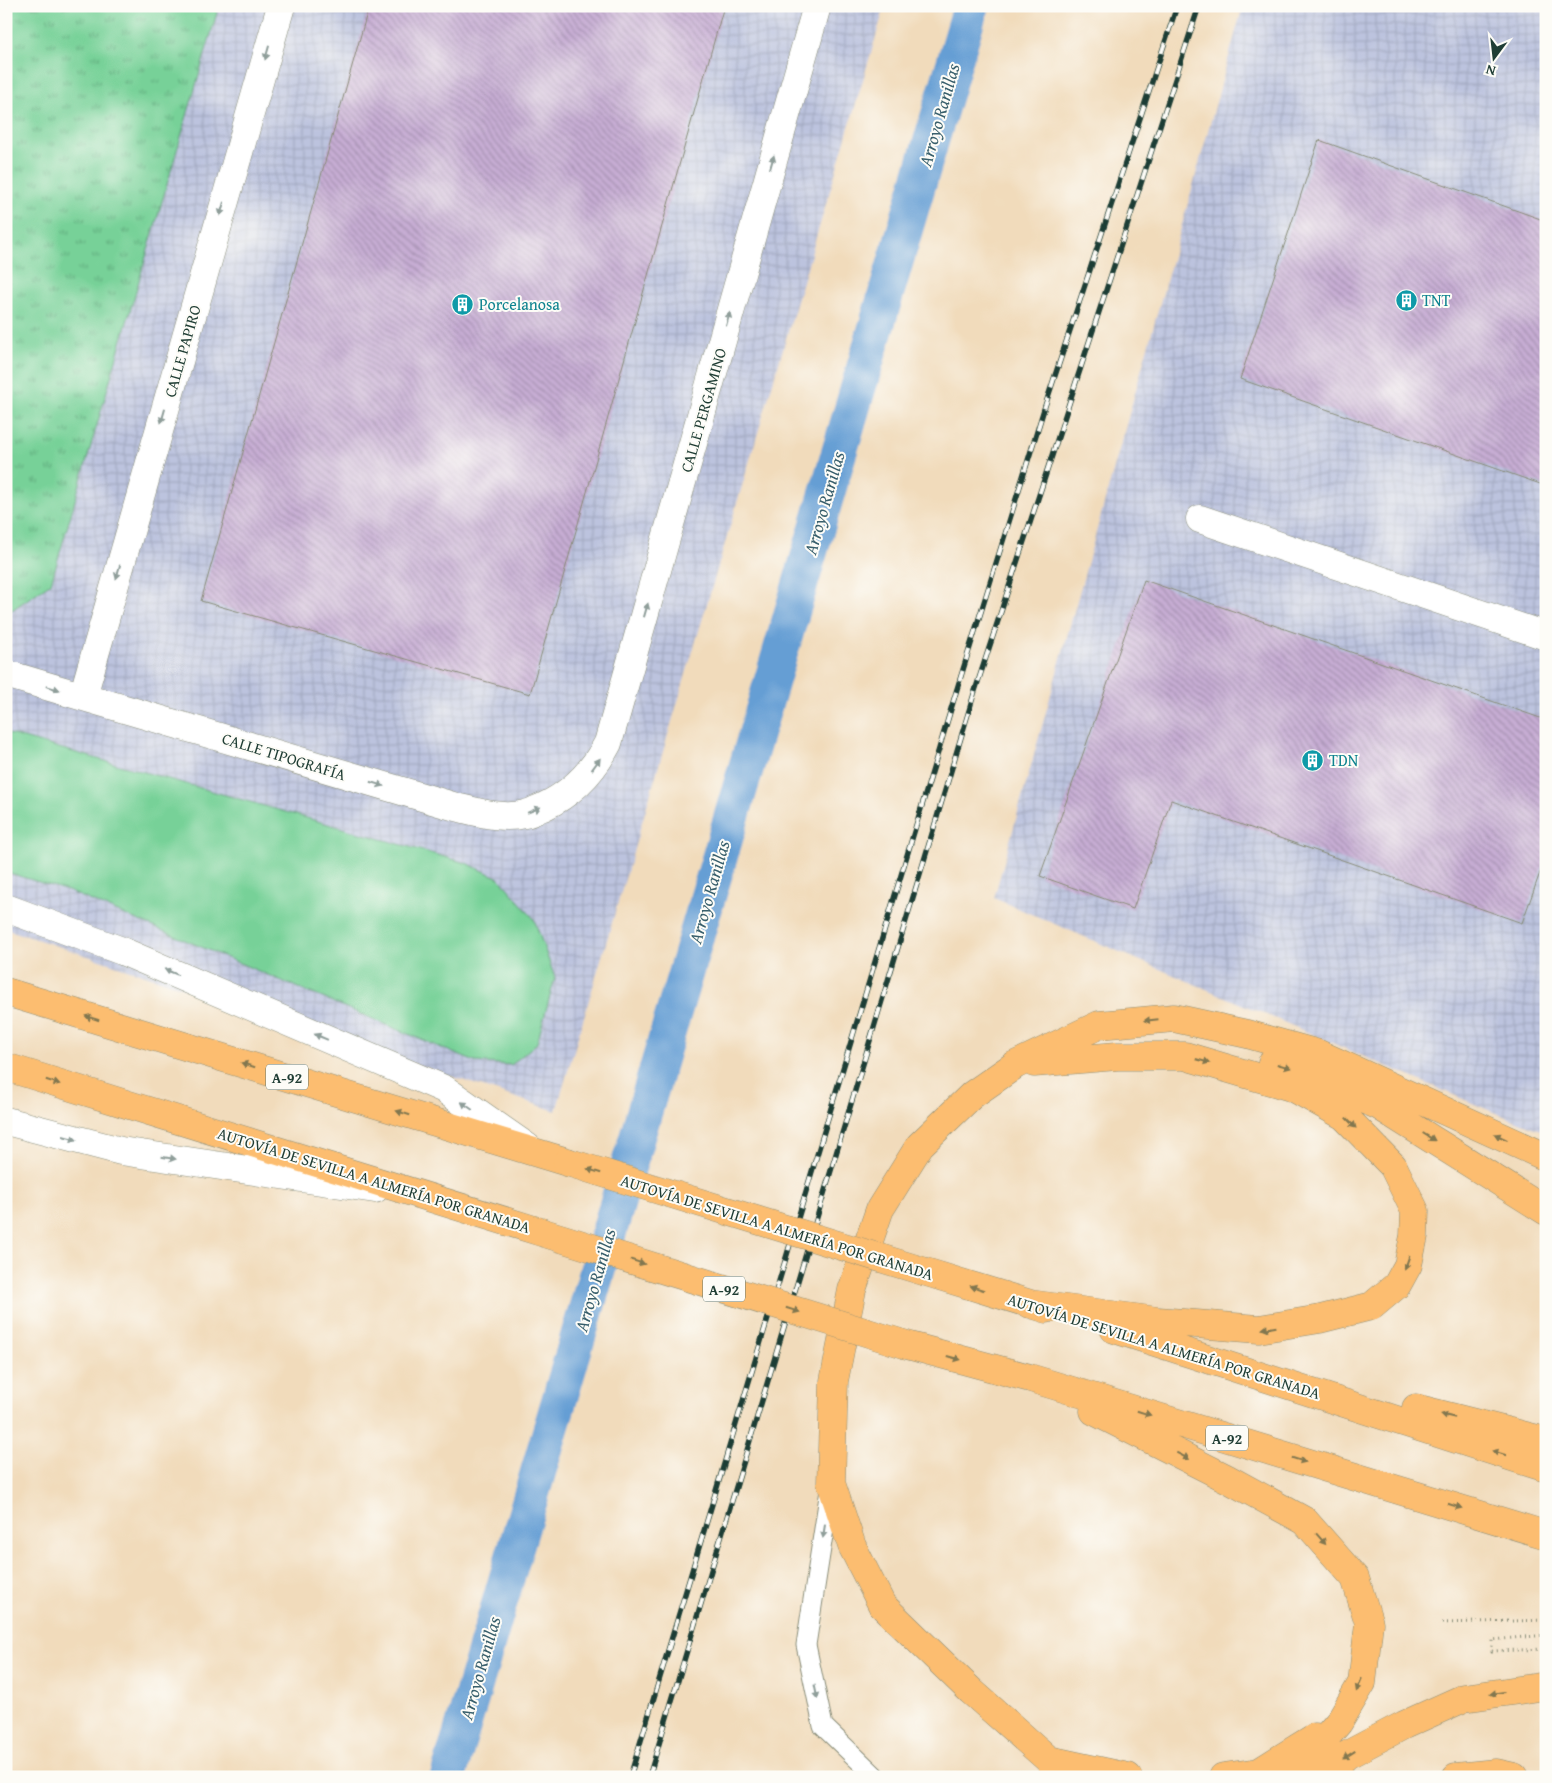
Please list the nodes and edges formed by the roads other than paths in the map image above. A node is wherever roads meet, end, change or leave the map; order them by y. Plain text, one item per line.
1 (281, 6) edge
2 (817, 6) edge
3 (1200, 519) dead end
4 (1546, 636) edge
5 (6, 674) edge
6 (83, 696) junction
7 (561, 798) joint
8 (6, 908) edge
9 (6, 992) edge
10 (1015, 1065) junction
11 (6, 1067) edge
12 (6, 1121) edge
13 (536, 1154) junction
14 (1546, 1157) edge
15 (428, 1197) junction
16 (1546, 1211) edge
17 (1030, 1304) junction
18 (1163, 1344) junction
19 (1030, 1378) junction
20 (1546, 1441) edge
21 (1546, 1468) edge
22 (832, 1483) junction
23 (1487, 1516) junction
24 (1546, 1535) edge
25 (1546, 1540) edge
26 (1546, 1686) edge
27 (1339, 1722) junction
28 (1056, 1768) edge
29 (876, 1777) edge
30 (1128, 1777) edge
31 (1222, 1777) edge
32 (1292, 1777) edge
33 (1321, 1777) edge
34 (1456, 1777) edge
35 (1514, 1777) edge

1 -> 6 street, CALLE PAPIRO
7 -> 2 street, CALLE PERGAMINO
3 - 4 street
5 -> 6 street, CALLE TIPOGRAFÍA
6 -> 7 street, CALLE TIPOGRAFÍA
13 -> 8 street
13 -> 9 highway, AUTOVÍA DE SEVILLA A ALMERÍA POR GRANADA / A-92
14 -> 10 highway
10 -> 16 highway
10 -> 17 highway
10 - 22 highway
11 -> 15 highway, AUTOVÍA DE SEVILLA A ALMERÍA POR GRANADA / A-92
12 -> 15 street
17 -> 13 highway, AUTOVÍA DE SEVILLA A ALMERÍA POR GRANADA / A-92, bridge
15 -> 19 highway, AUTOVÍA DE SEVILLA A ALMERÍA POR GRANADA / A-92, bridge
17 - 18 highway, AUTOVÍA DE SEVILLA A ALMERÍA POR GRANADA / A-92
20 -> 18 highway
21 -> 18 highway, AUTOVÍA DE SEVILLA A ALMERÍA POR GRANADA / A-92
19 -> 23 highway, AUTOVÍA DE SEVILLA A ALMERÍA POR GRANADA / A-92
19 -> 27 highway
22 - 28 highway
22 -> 29 lane
23 - 24 highway, AUTOVÍA DE SEVILLA A ALMERÍA POR GRANADA / A-92
23 - 25 highway
26 -> 33 highway
27 - 31 highway
27 - 32 highway
28 - 30 highway
34 - 35 highway

